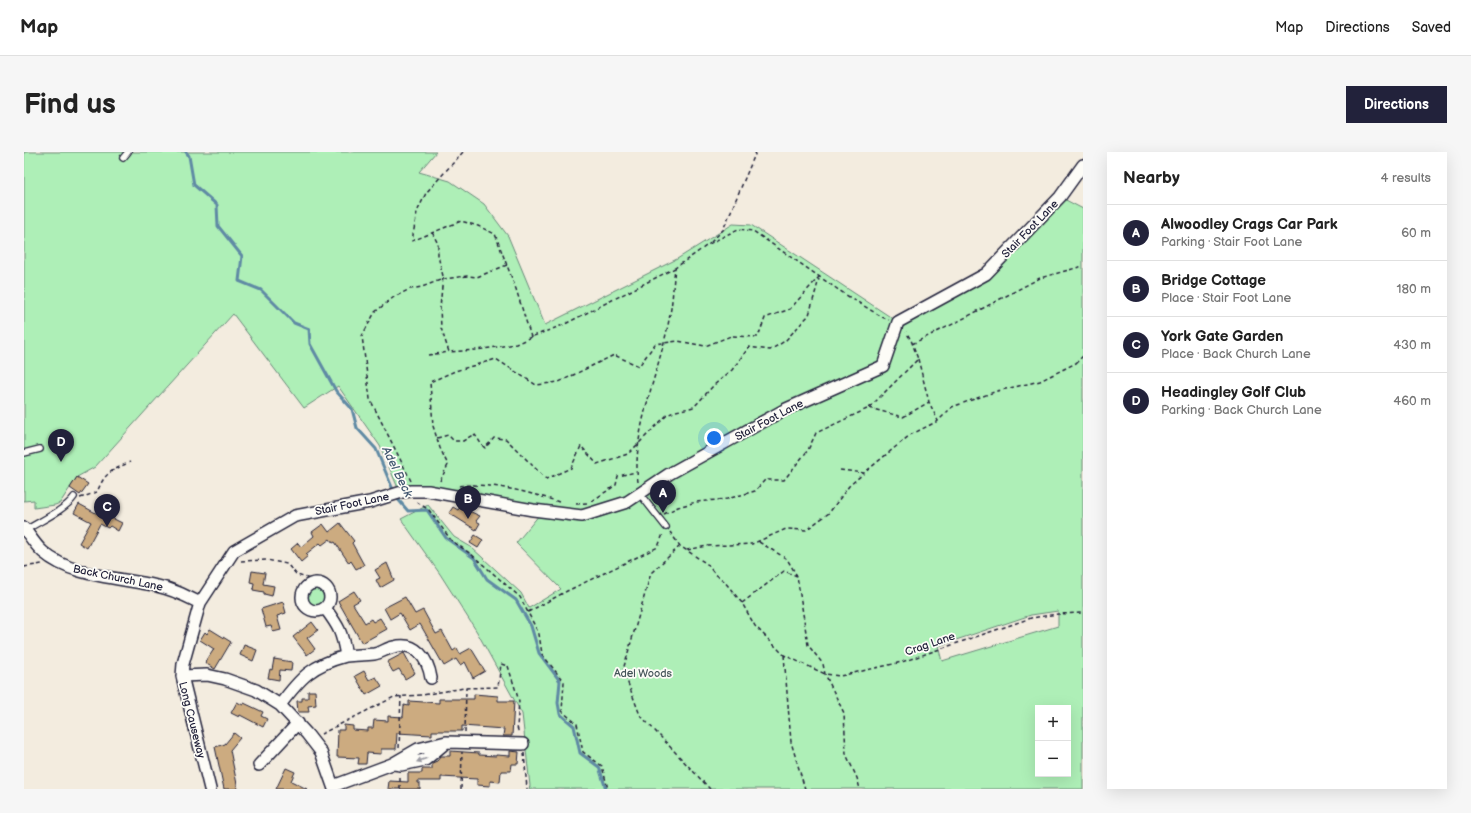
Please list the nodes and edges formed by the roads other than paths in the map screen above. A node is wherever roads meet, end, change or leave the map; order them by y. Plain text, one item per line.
1 (128, 152) edge
2 (123, 158) dead end
3 (1083, 164) edge
4 (40, 449) dead end
5 (24, 453) edge
6 (640, 494) junction
7 (74, 497) road end
8 (666, 527) road end
9 (25, 529) edge
10 (200, 604) junction
11 (324, 608) junction
12 (346, 656) junction
13 (182, 676) junction
14 (431, 678) dead end
15 (280, 705) junction
16 (298, 723) junction
17 (523, 744) road end
18 (259, 765) dead end
19 (333, 787) edge
20 (210, 789) edge

1 - 2 lane
3 - 6 street, Stair Foot Lane
4 - 5 lane
6 - 8 lane
6 - 10 street, Stair Foot Lane
7 - 9 lane
9 - 10 street, Back Church Lane
10 - 13 street, Long Causeway
11 - 11 street
11 - 12 street
12 - 14 street
12 - 15 street
13 - 15 street
13 - 20 street, Long Causeway
15 - 16 street
16 - 18 street
16 - 19 street
17 - 19 street

